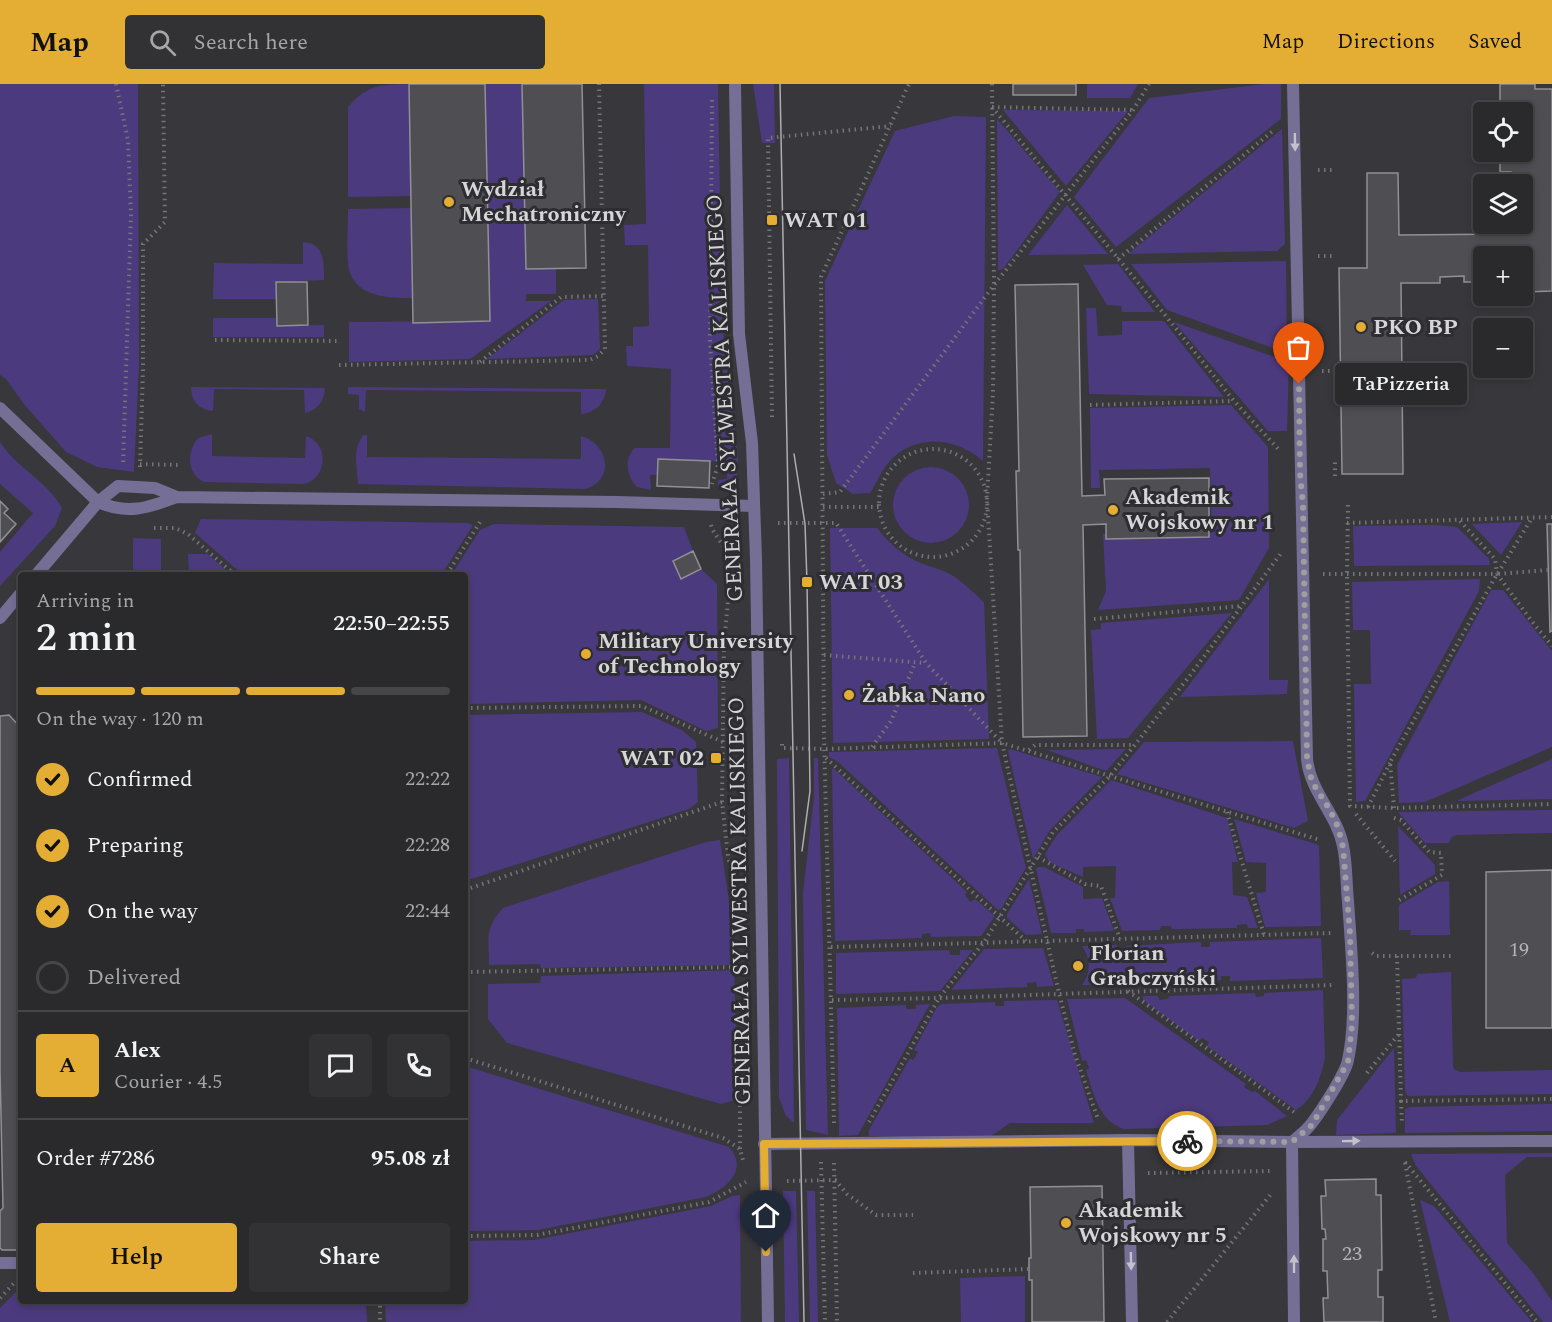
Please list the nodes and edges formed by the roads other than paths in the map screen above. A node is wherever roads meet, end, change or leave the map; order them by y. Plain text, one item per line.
1 (735, 84) edge
2 (1293, 84) edge
3 (0, 408) edge
4 (177, 497) junction
5 (98, 501) junction
6 (754, 506) junction
7 (39, 572) edge
8 (18, 597) edge
9 (0, 618) edge
10 (1128, 1140) junction
11 (1552, 1141) edge
12 (1292, 1142) junction
13 (764, 1144) junction
14 (0, 1263) edge
15 (18, 1263) edge
16 (768, 1322) edge
17 (1132, 1322) edge
18 (1294, 1322) edge

1 - 6 street, GENERAŁA SYLWESTRA KALISKIEGO
2 -> 12 street
3 - 5 street
4 - 5 street
4 - 5 street
4 - 6 street
5 - 7 street
6 - 13 street, GENERAŁA SYLWESTRA KALISKIEGO
8 - 9 street
10 - 12 street
10 - 13 street
10 -> 17 street
12 -> 11 street
18 -> 12 street
13 - 16 street, GENERAŁA SYLWESTRA KALISKIEGO
14 - 15 street

